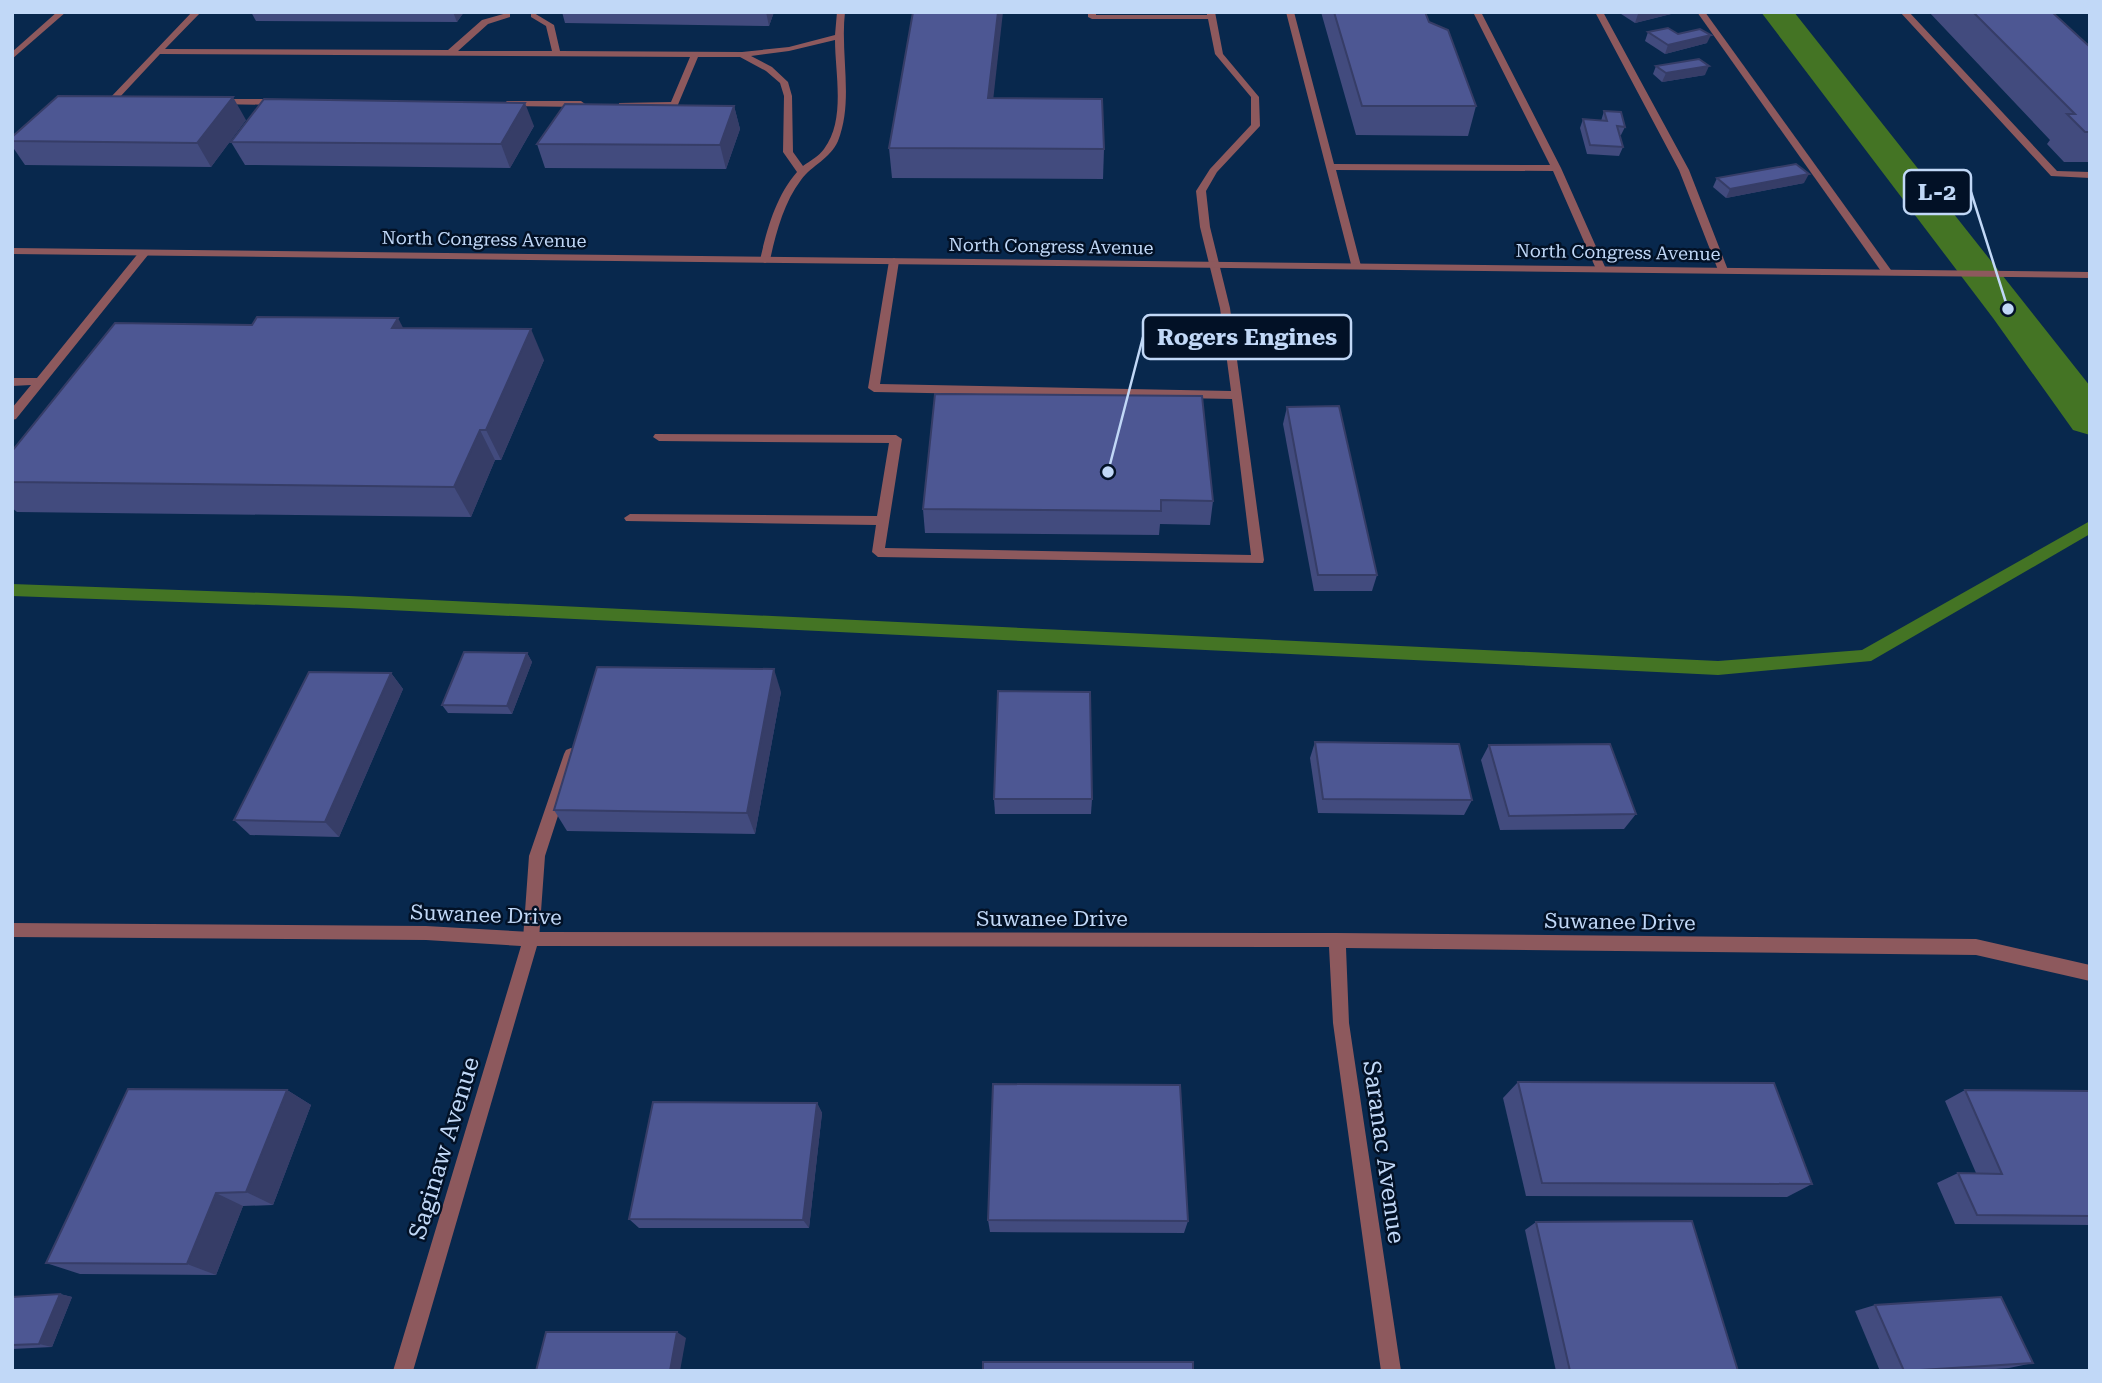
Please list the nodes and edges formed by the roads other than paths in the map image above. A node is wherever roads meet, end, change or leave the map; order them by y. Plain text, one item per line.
1 (62, 12) edge
2 (197, 12) edge
3 (841, 12) edge
4 (1092, 12) edge
5 (1290, 12) edge
6 (1477, 12) edge
7 (1600, 12) edge
8 (1701, 12) edge
9 (1905, 12) edge
10 (507, 15) dead end
11 (534, 15) dead end
12 (1212, 15) edge
13 (836, 37) junction
14 (158, 51) junction
15 (450, 53) junction
16 (557, 54) junction
17 (695, 54) junction
18 (742, 55) junction
19 (12, 57) edge
20 (139, 102) edge
21 (208, 102) edge
22 (290, 103) edge
23 (496, 104) edge
24 (592, 104) edge
25 (606, 104) edge
26 (1331, 167) junction
27 (1556, 168) junction
28 (802, 172) junction
29 (2090, 175) edge
30 (12, 251) edge
31 (144, 253) junction
32 (765, 260) junction
33 (894, 261) junction
34 (1213, 265) junction
35 (1356, 266) junction
36 (1601, 269) junction
37 (1723, 270) junction
38 (1889, 272) junction
39 (2090, 275) edge
40 (41, 381) junction
41 (12, 382) edge
42 (1237, 395) junction
43 (12, 416) edge
44 (659, 438) dead end
45 (630, 518) dead end
46 (883, 522) junction
47 (576, 738) edge
48 (12, 930) edge
49 (531, 939) junction
50 (1337, 940) junction
51 (2090, 974) edge
52 (403, 1371) edge
53 (1391, 1371) edge

1 - 19 street
2 - 14 street
3 - 13 street
4 - 12 street
5 - 26 street
6 - 27 street
7 - 37 street
8 - 38 street
9 - 29 street
10 - 15 street
11 - 16 street
12 - 34 street
13 - 18 street
13 - 28 street
14 - 15 street
14 - 20 street
15 - 16 street
16 - 17 street
17 - 18 street
17 - 25 street
18 - 28 street
21 - 22 street
23 - 24 street
26 - 27 street
26 - 35 street
27 - 36 street
28 - 32 street
30 - 31 street, North Congress Avenue
31 - 32 street, North Congress Avenue
31 - 40 street
32 - 33 street, North Congress Avenue
33 - 34 street, North Congress Avenue
33 - 42 street
34 - 35 street, North Congress Avenue
34 - 42 street
35 - 36 street, North Congress Avenue
36 - 37 street, North Congress Avenue
37 - 38 street, North Congress Avenue
38 - 39 street, North Congress Avenue
40 - 41 street
40 - 43 street
42 - 46 street
44 - 46 street
45 - 46 street
47 - 49 street, Saginaw Avenue
48 - 49 street, Suwanee Drive
49 - 50 street, Suwanee Drive
49 - 52 street, Saginaw Avenue
50 - 51 street, Suwanee Drive
50 - 53 street, Saranac Avenue

